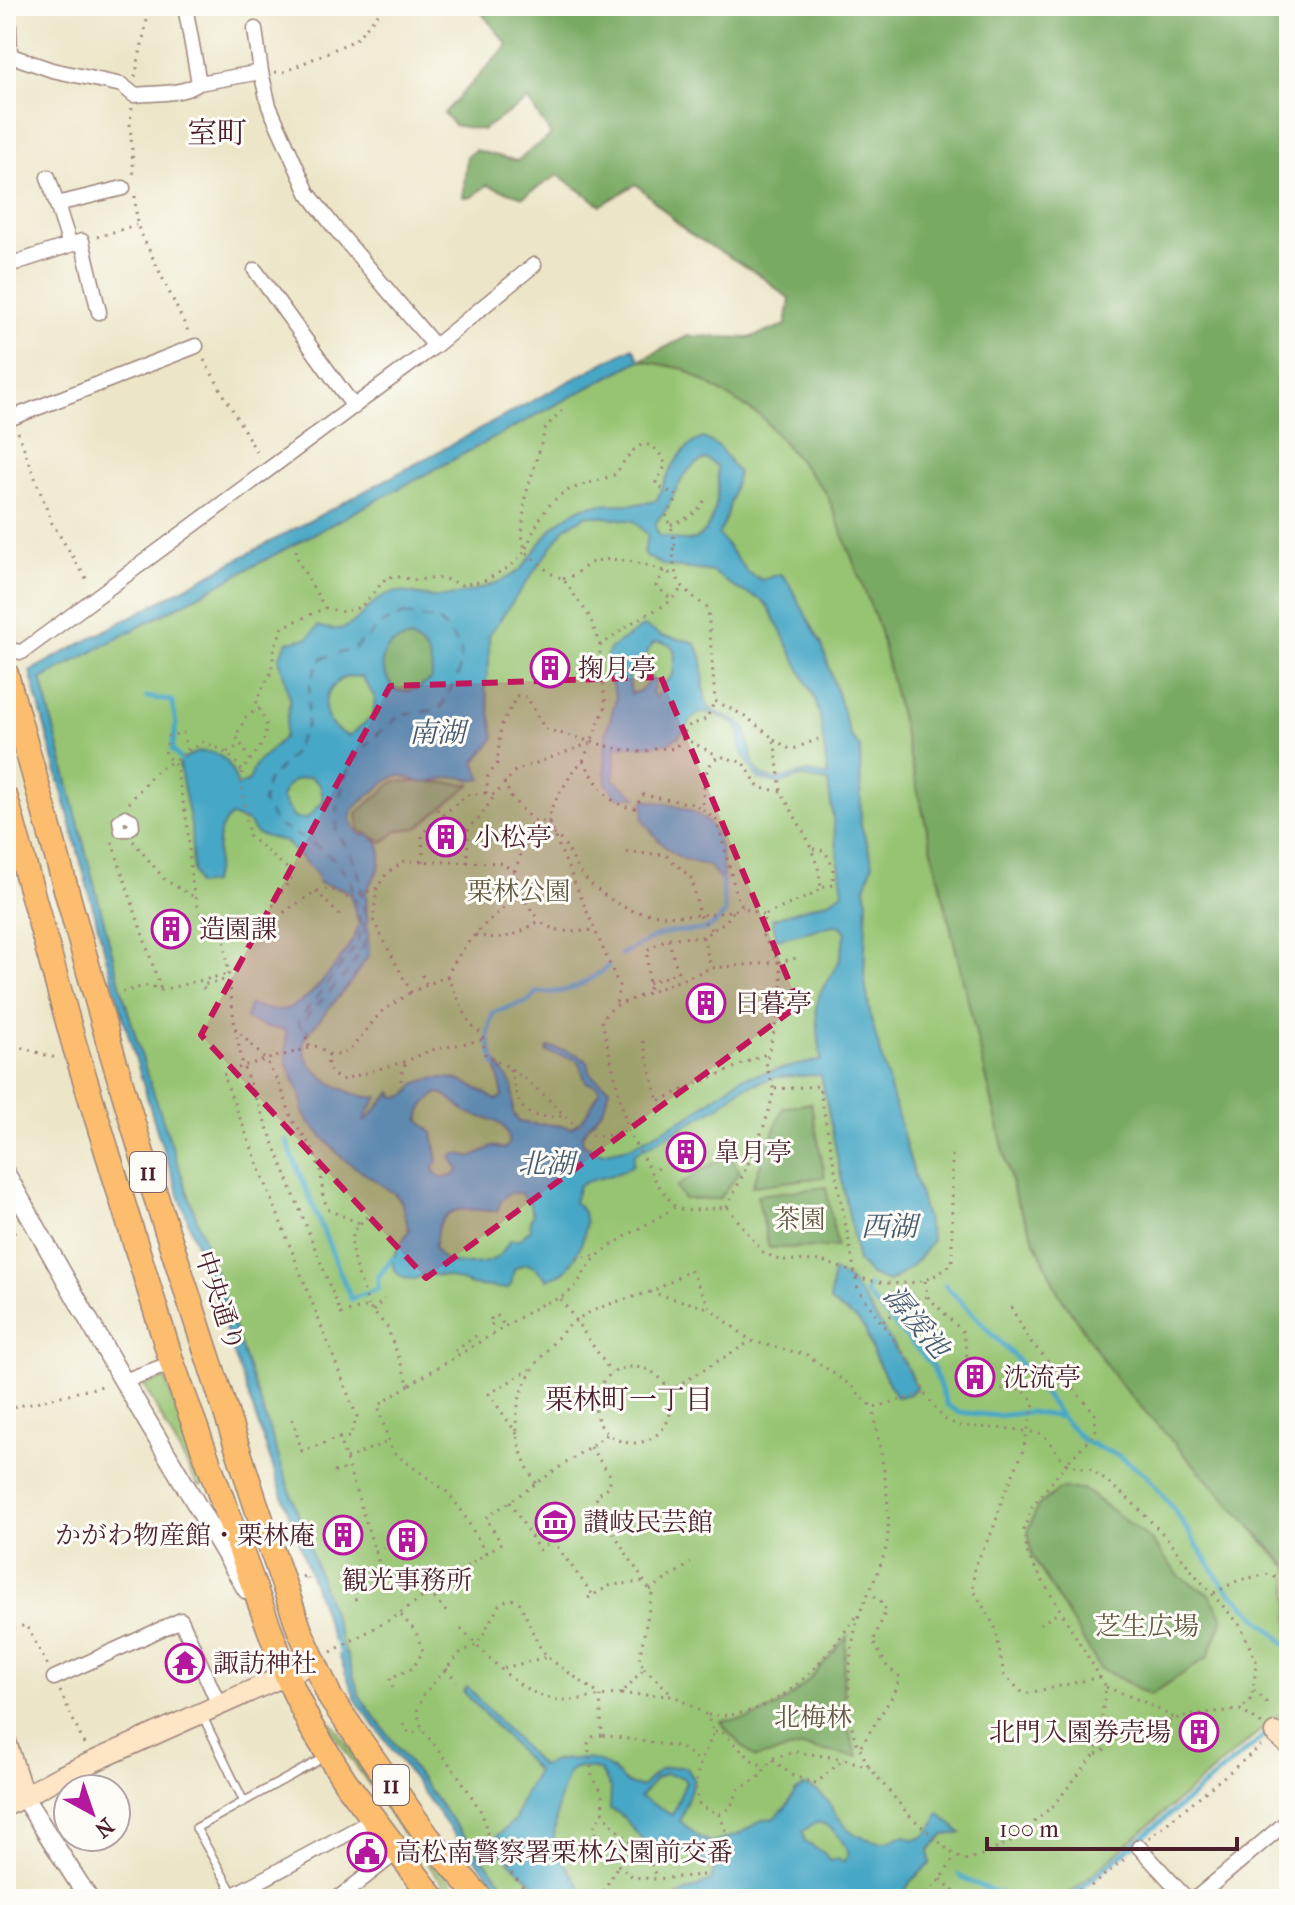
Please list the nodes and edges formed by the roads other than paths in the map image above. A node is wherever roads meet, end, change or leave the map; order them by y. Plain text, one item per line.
1 (8, 6) edge
2 (185, 6) edge
3 (255, 29) dead end
4 (8, 54) edge
5 (261, 72) junction
6 (199, 83) junction
7 (48, 177) dead end
8 (131, 188) road end
9 (57, 204) junction
10 (76, 243) junction
11 (534, 265) dead end
12 (6, 266) edge
13 (255, 270) dead end
14 (99, 312) dead end
15 (196, 346) road end
16 (435, 346) junction
17 (354, 407) junction
18 (10, 419) edge
19 (6, 650) edge
20 (6, 674) edge
21 (6, 799) edge
22 (125, 815) road end
23 (128, 831) road end
24 (6, 1174) edge
25 (172, 1363) junction
26 (115, 1383) junction
27 (267, 1624) junction
28 (313, 1663) junction
29 (286, 1674) junction
30 (54, 1678) dead end
31 (219, 1705) junction
32 (206, 1723) dead end
33 (6, 1742) edge
34 (316, 1762) dead end
35 (15, 1801) edge
36 (244, 1802) junction
37 (373, 1820) junction
38 (1289, 1820) edge
39 (1139, 1847) road end
40 (397, 1852) junction
41 (230, 1897) edge
42 (89, 1899) edge
43 (337, 1899) edge
44 (434, 1899) edge
45 (481, 1899) edge
46 (1187, 1899) edge
47 (1195, 1899) edge

1 - 4 street
2 - 6 street
3 - 5 street
4 - 6 street
5 - 6 street
5 - 16 street
7 - 9 street
8 - 9 street
9 - 10 street
10 - 12 street
10 - 14 street
11 - 16 street
13 - 17 street
15 - 18 street
16 - 17 street
17 - 19 street
20 - 28 highway, 中央通り / 11
21 - 25 highway, 11
22 - 23 street
24 - 26 street
25 - 26 street
25 - 27 highway, 11
26 - 27 street
27 - 29 highway, 11
28 - 29 main road
28 - 45 highway, 中央通り / 11
29 - 31 main road
29 - 37 highway, 11
30 - 31 street
31 - 35 main road
32 - 36 lane
33 - 35 main road
34 - 36 lane
35 - 42 street
36 - 41 lane
37 - 40 highway, 11
37 - 41 street
38 - 47 street
39 - 46 street
40 - 43 street
40 - 44 highway, 11

